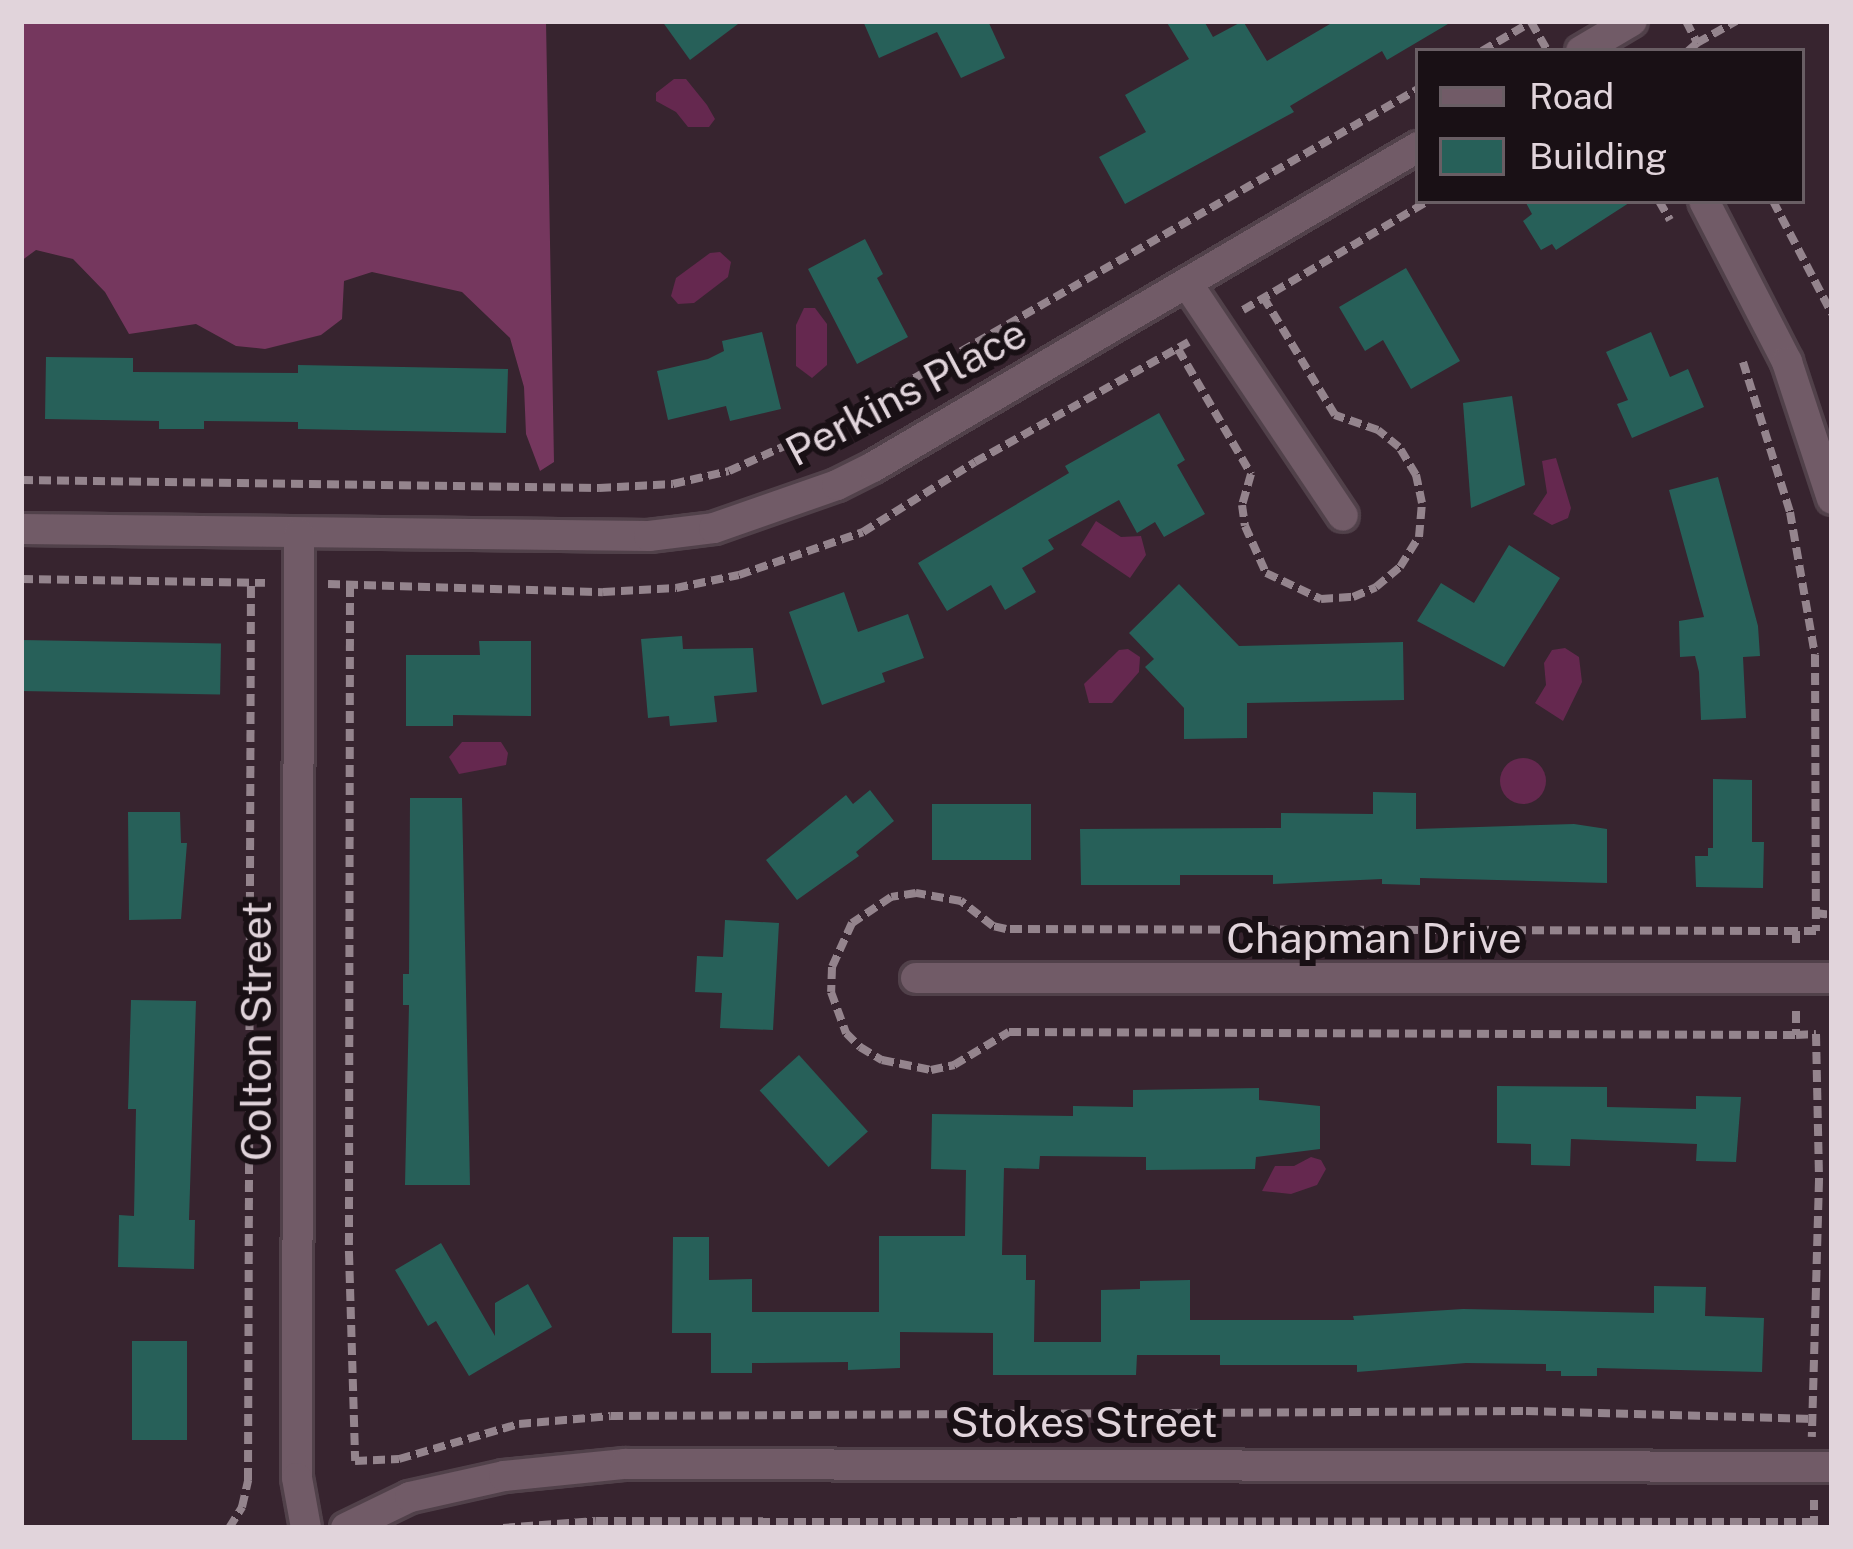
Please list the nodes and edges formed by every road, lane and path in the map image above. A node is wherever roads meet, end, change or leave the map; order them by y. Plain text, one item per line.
1 (1532, 21) edge
2 (1686, 21) edge
3 (1736, 21) edge
4 (1697, 43) junction
5 (1487, 48) edge
6 (1546, 48) edge
7 (1691, 48) edge
8 (1415, 91) edge
9 (1415, 149) edge
10 (1661, 204) edge
11 (1706, 204) edge
12 (1775, 204) edge
13 (1673, 224) dead end
14 (1187, 284) junction
15 (1832, 314) edge
16 (1739, 354) dead end
17 (21, 480) edge
18 (1832, 499) edge
19 (1343, 516) dead end
20 (21, 529) edge
21 (299, 534) junction
22 (251, 583) dead end
23 (350, 585) dead end
24 (1815, 913) junction
25 (1832, 915) edge
26 (916, 978) dead end
27 (1796, 978) junction
28 (1832, 978) edge
29 (1814, 1419) junction
30 (1823, 1467) edge
31 (1814, 1525) edge
32 (229, 1528) edge
33 (306, 1528) edge
34 (346, 1528) edge
35 (503, 1528) edge

1 - 5 path
1 - 6 path
2 - 4 path
3 - 4 path
4 - 7 path
8 - 17 path
9 - 14 street, Perkins Place
10 - 13 path
11 - 18 street
12 - 15 path
14 - 19 street
14 - 21 street, Perkins Place
16 - 24 path
20 - 21 street, Perkins Place
21 - 33 street, Colton Street
22 - 32 path
23 - 29 path
24 - 25 path
24 - 27 path
26 - 27 street, Chapman Drive
27 - 28 street, Chapman Drive
27 - 29 path
29 - 30 path
30 - 31 path
30 - 34 street, Stokes Street
31 - 35 path

